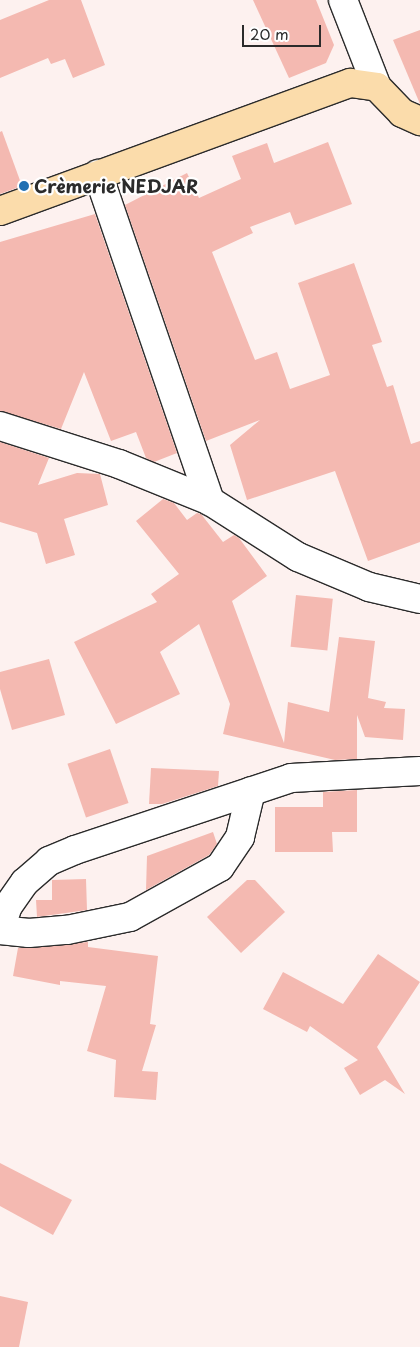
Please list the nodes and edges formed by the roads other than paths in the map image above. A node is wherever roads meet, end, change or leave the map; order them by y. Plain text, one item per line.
1 (343, 0) edge
2 (377, 87) junction
3 (420, 121) edge
4 (98, 174) junction
5 (0, 211) edge
6 (0, 426) edge
7 (210, 501) junction
8 (420, 599) edge
9 (420, 771) edge
10 (252, 791) junction
11 (0, 930) edge

1 - 2 street
2 - 3 main road
2 - 4 main road
4 - 5 main road
4 - 7 street
6 - 7 street
7 - 8 street
9 - 10 street
10 - 11 street
10 - 11 street

